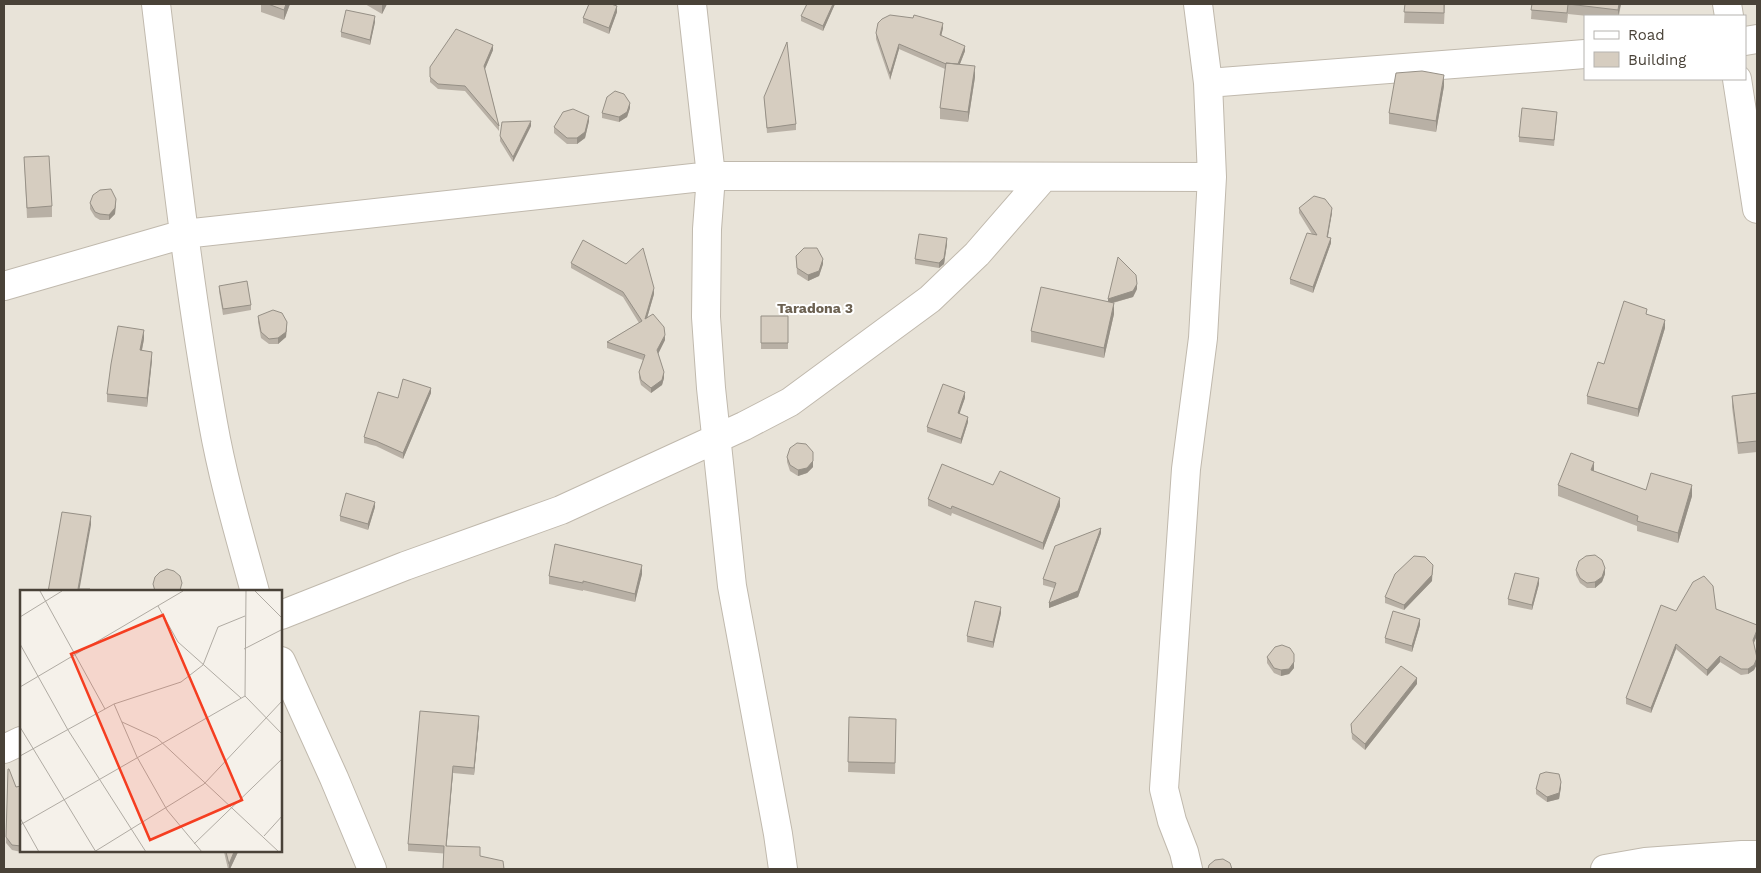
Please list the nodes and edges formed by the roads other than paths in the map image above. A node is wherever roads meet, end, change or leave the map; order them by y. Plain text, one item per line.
1 (156, 4) edge
2 (692, 4) edge
3 (1198, 4) edge
4 (1584, 54) edge
5 (1737, 80) edge
6 (1208, 83) junction
7 (711, 176) junction
8 (1044, 177) junction
9 (1212, 177) junction
10 (1757, 209) edge
11 (184, 234) junction
12 (4, 286) edge
13 (716, 438) junction
14 (254, 590) edge
15 (282, 615) edge
16 (282, 663) edge
17 (20, 741) edge
18 (4, 749) edge
19 (1757, 855) edge
20 (372, 869) edge
21 (783, 869) edge
22 (1188, 869) edge
23 (1605, 869) edge

1 - 11 street
2 - 7 street
3 - 6 street
4 - 6 street
5 - 10 street
6 - 9 street
7 - 8 street
7 - 11 street
7 - 13 street
8 - 9 street
8 - 13 street
9 - 22 street
11 - 12 street
11 - 14 street
13 - 15 street
13 - 21 street
16 - 20 street
17 - 18 street
19 - 23 street

